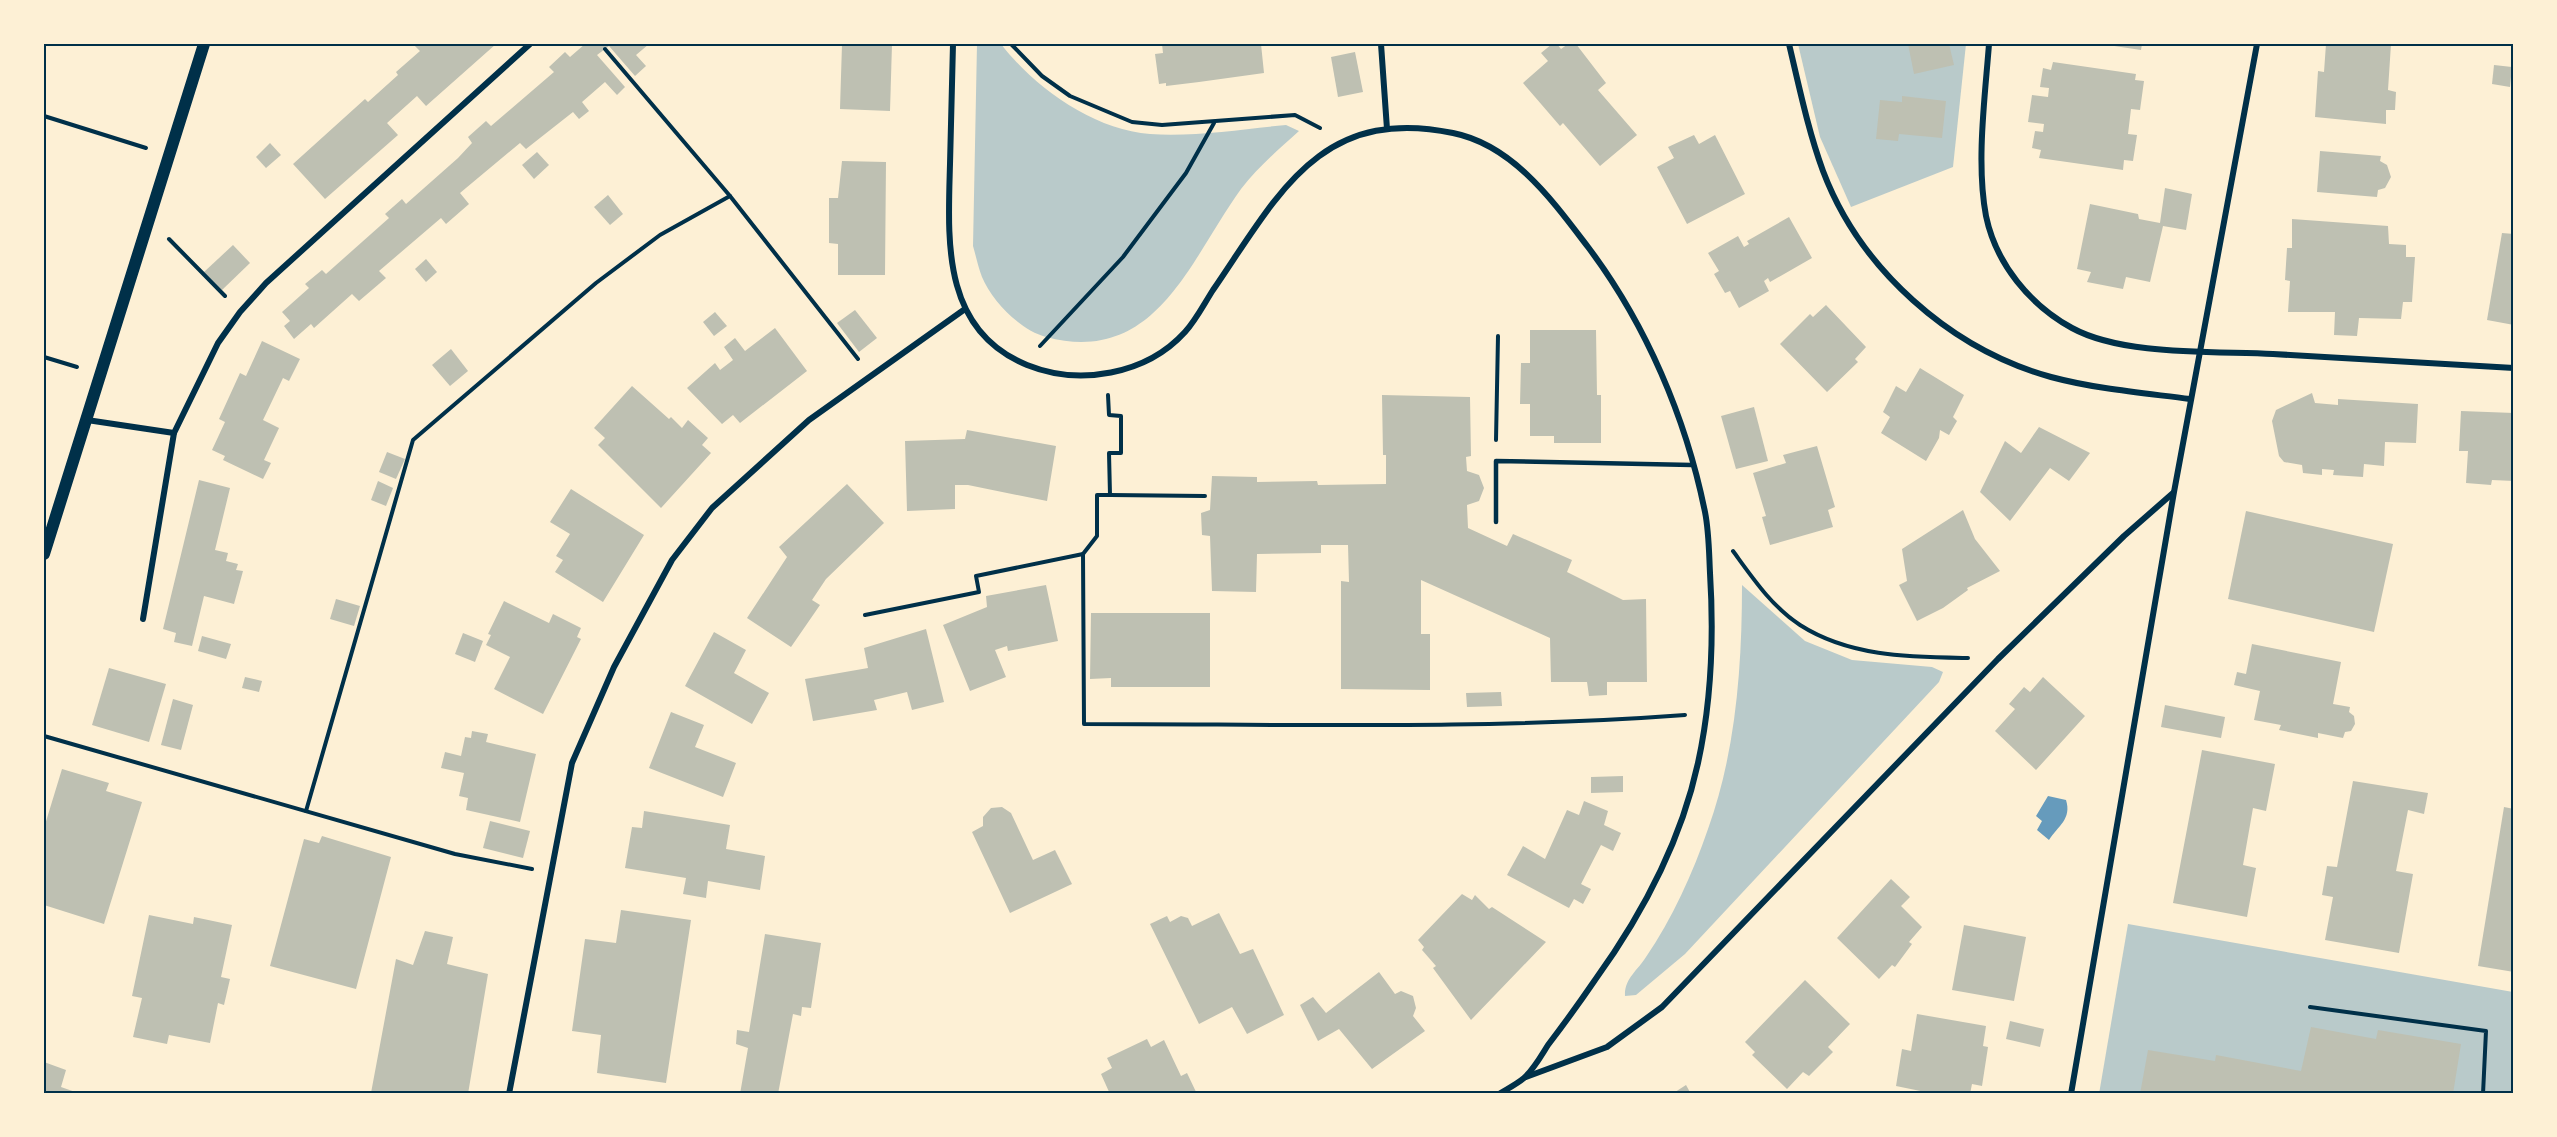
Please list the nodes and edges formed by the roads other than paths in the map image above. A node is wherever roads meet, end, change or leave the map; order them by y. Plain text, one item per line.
1 (204, 44) edge
2 (530, 44) edge
3 (953, 44) edge
4 (1381, 44) edge
5 (1789, 44) edge
6 (1989, 44) edge
7 (2257, 44) edge
8 (1387, 129) junction
9 (965, 309) junction
10 (2199, 351) junction
11 (2514, 368) edge
12 (2190, 399) junction
13 (87, 420) junction
14 (174, 434) junction
15 (1692, 465) junction
16 (2174, 492) junction
17 (1496, 522) dead end
18 (44, 554) edge
19 (143, 618) dead end
20 (1526, 1077) junction
21 (509, 1094) edge
22 (1499, 1094) edge
23 (2071, 1094) edge

1 - 13 main road
2 - 14 street
3 - 9 street
4 - 8 street
5 - 12 street
6 - 10 street
7 - 10 street
8 - 9 street
8 - 15 street
9 - 21 street
10 - 11 street
10 - 12 street
12 - 16 street
13 - 14 street
13 - 18 main road
14 - 19 street
15 - 17 lane
15 - 20 street
16 - 20 street
16 - 23 street
20 - 22 street

